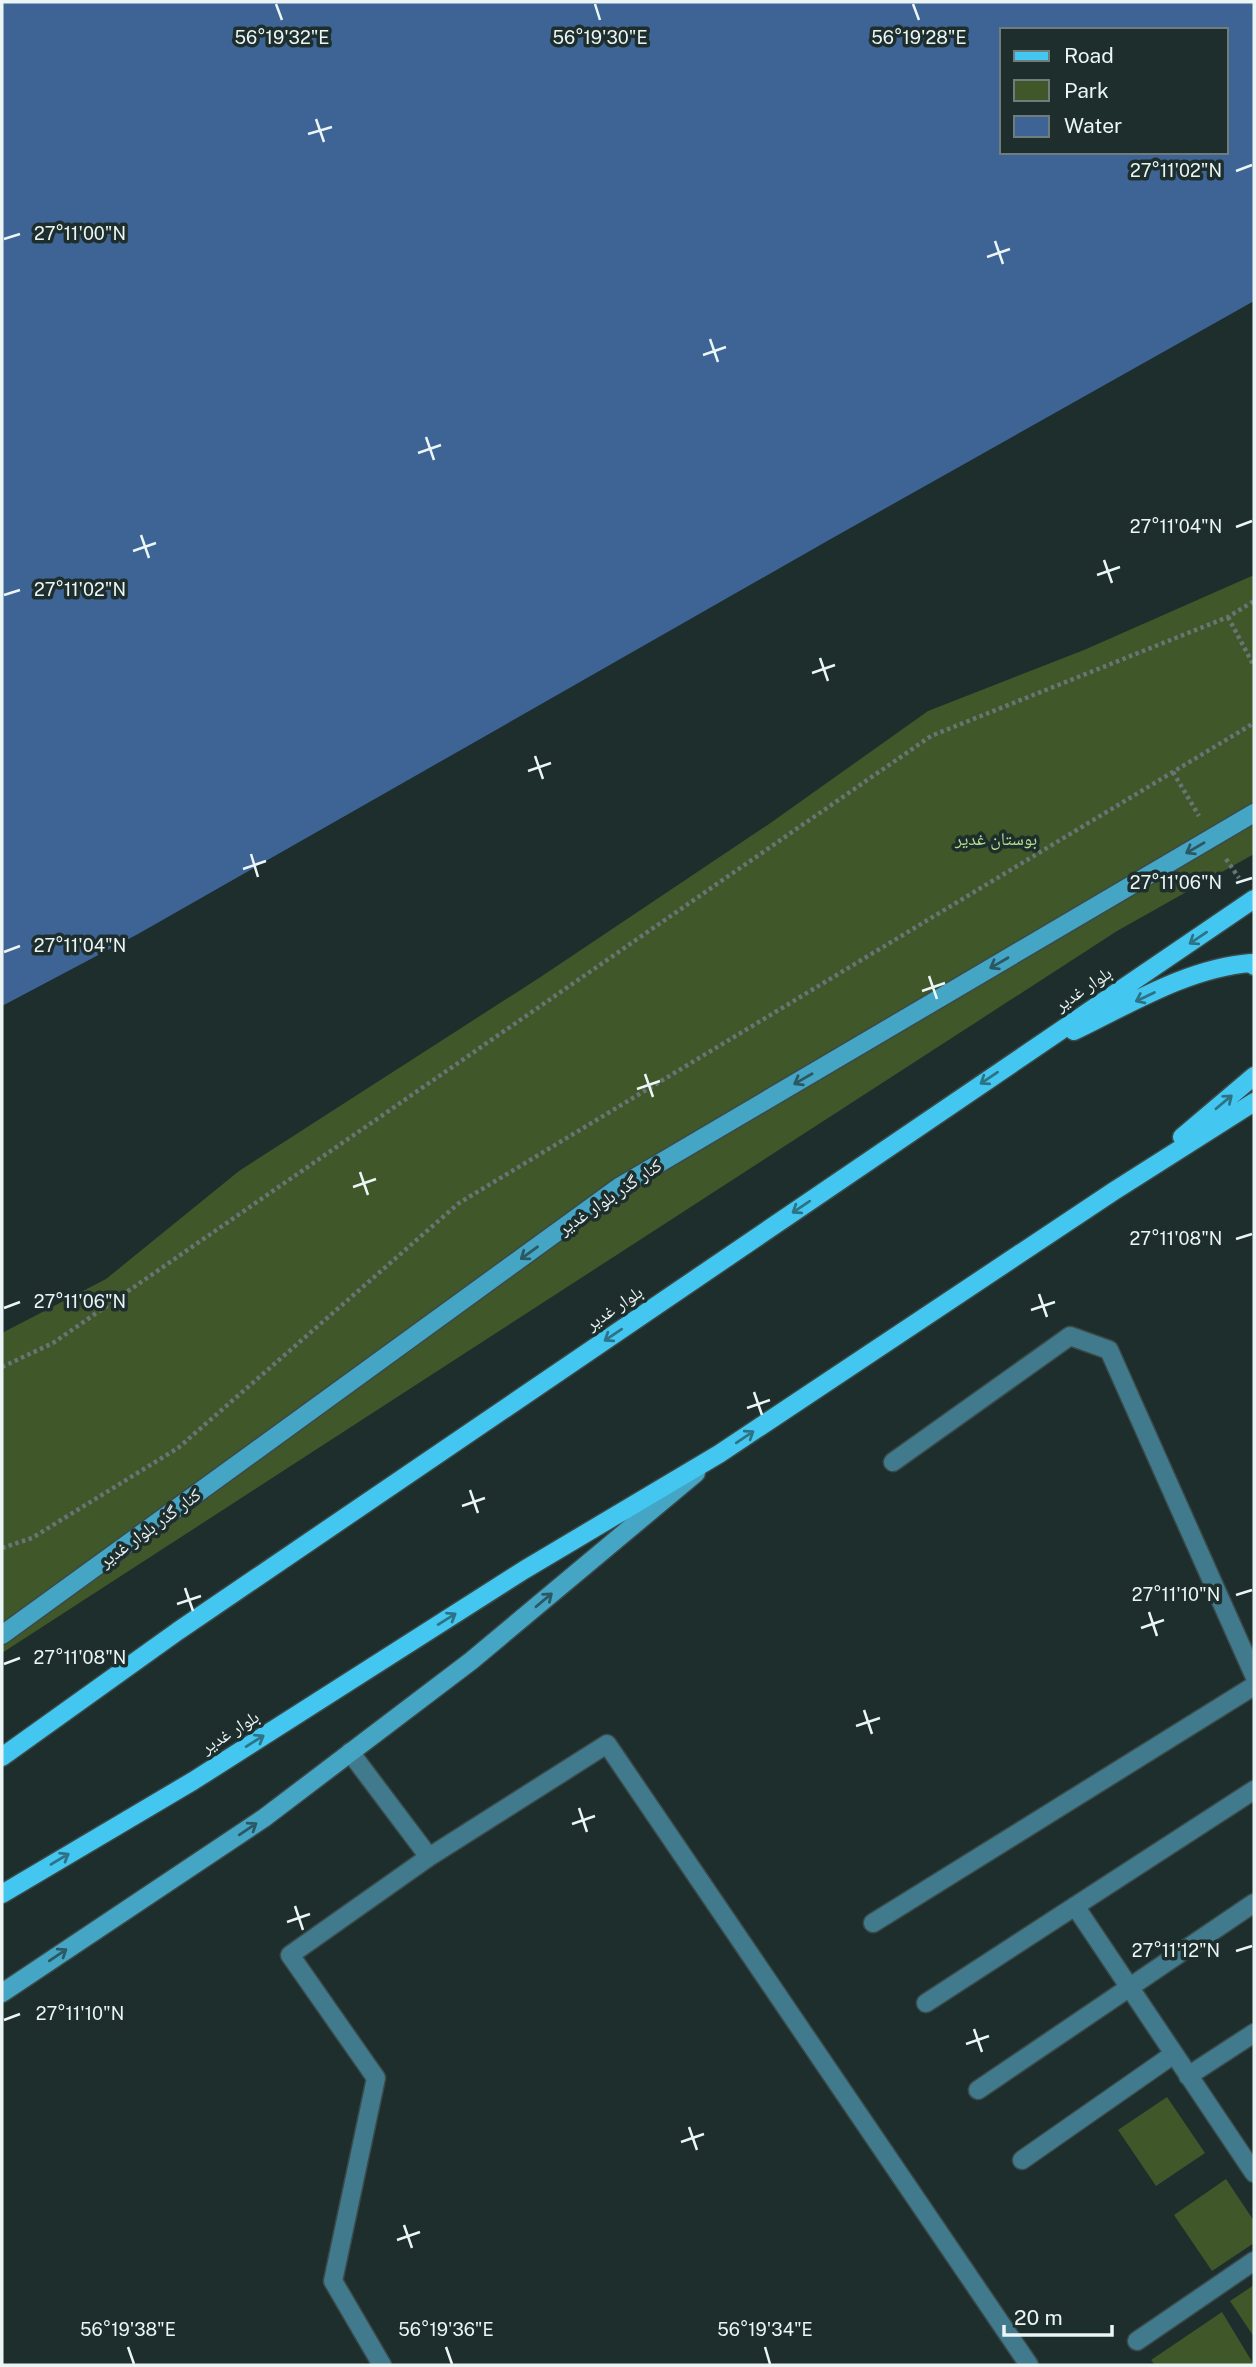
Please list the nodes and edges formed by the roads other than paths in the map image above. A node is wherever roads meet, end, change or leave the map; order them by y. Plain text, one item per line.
1 (1254, 813) edge
2 (1254, 899) edge
3 (1254, 966) edge
4 (1013, 1062) junction
5 (1254, 1076) edge
6 (1254, 1102) edge
7 (1114, 1191) junction
8 (719, 1454) junction
9 (893, 1462) dead end
10 (2, 1635) edge
11 (1254, 1675) edge
12 (1254, 1686) edge
13 (350, 1752) junction
14 (2, 1757) edge
15 (1254, 1790) edge
16 (429, 1857) junction
17 (2, 1894) edge
18 (1254, 1903) edge
19 (1075, 1906) junction
20 (873, 1923) dead end
21 (1129, 1987) junction
22 (2, 1993) edge
23 (926, 2003) dead end
24 (1254, 2032) edge
25 (1174, 2054) junction
26 (1188, 2076) junction
27 (978, 2090) dead end
28 (1247, 2147) edge
29 (1022, 2160) dead end
30 (1254, 2173) edge
31 (1254, 2261) edge
32 (1137, 2341) dead end
33 (382, 2365) edge
34 (1029, 2365) edge

1 -> 10 street, کنار گذر بلوار غدیر
2 -> 4 main road, بلوار غدیر
3 -> 4 main road
4 -> 14 main road, بلوار غدیر
7 -> 5 main road
6 - 7 main road, بلوار غدیر
8 -> 7 main road, بلوار غدیر
13 -> 8 street
17 -> 8 main road, بلوار غدیر
9 - 11 street
12 - 20 street
13 - 16 street
22 -> 13 street
15 - 19 street
16 - 33 street
16 - 34 street
18 - 21 street
19 - 21 street
19 - 23 street
21 - 25 street
21 - 27 street
24 - 26 street
25 - 26 street
25 - 29 street
26 - 28 street
28 - 30 street
31 - 32 street

